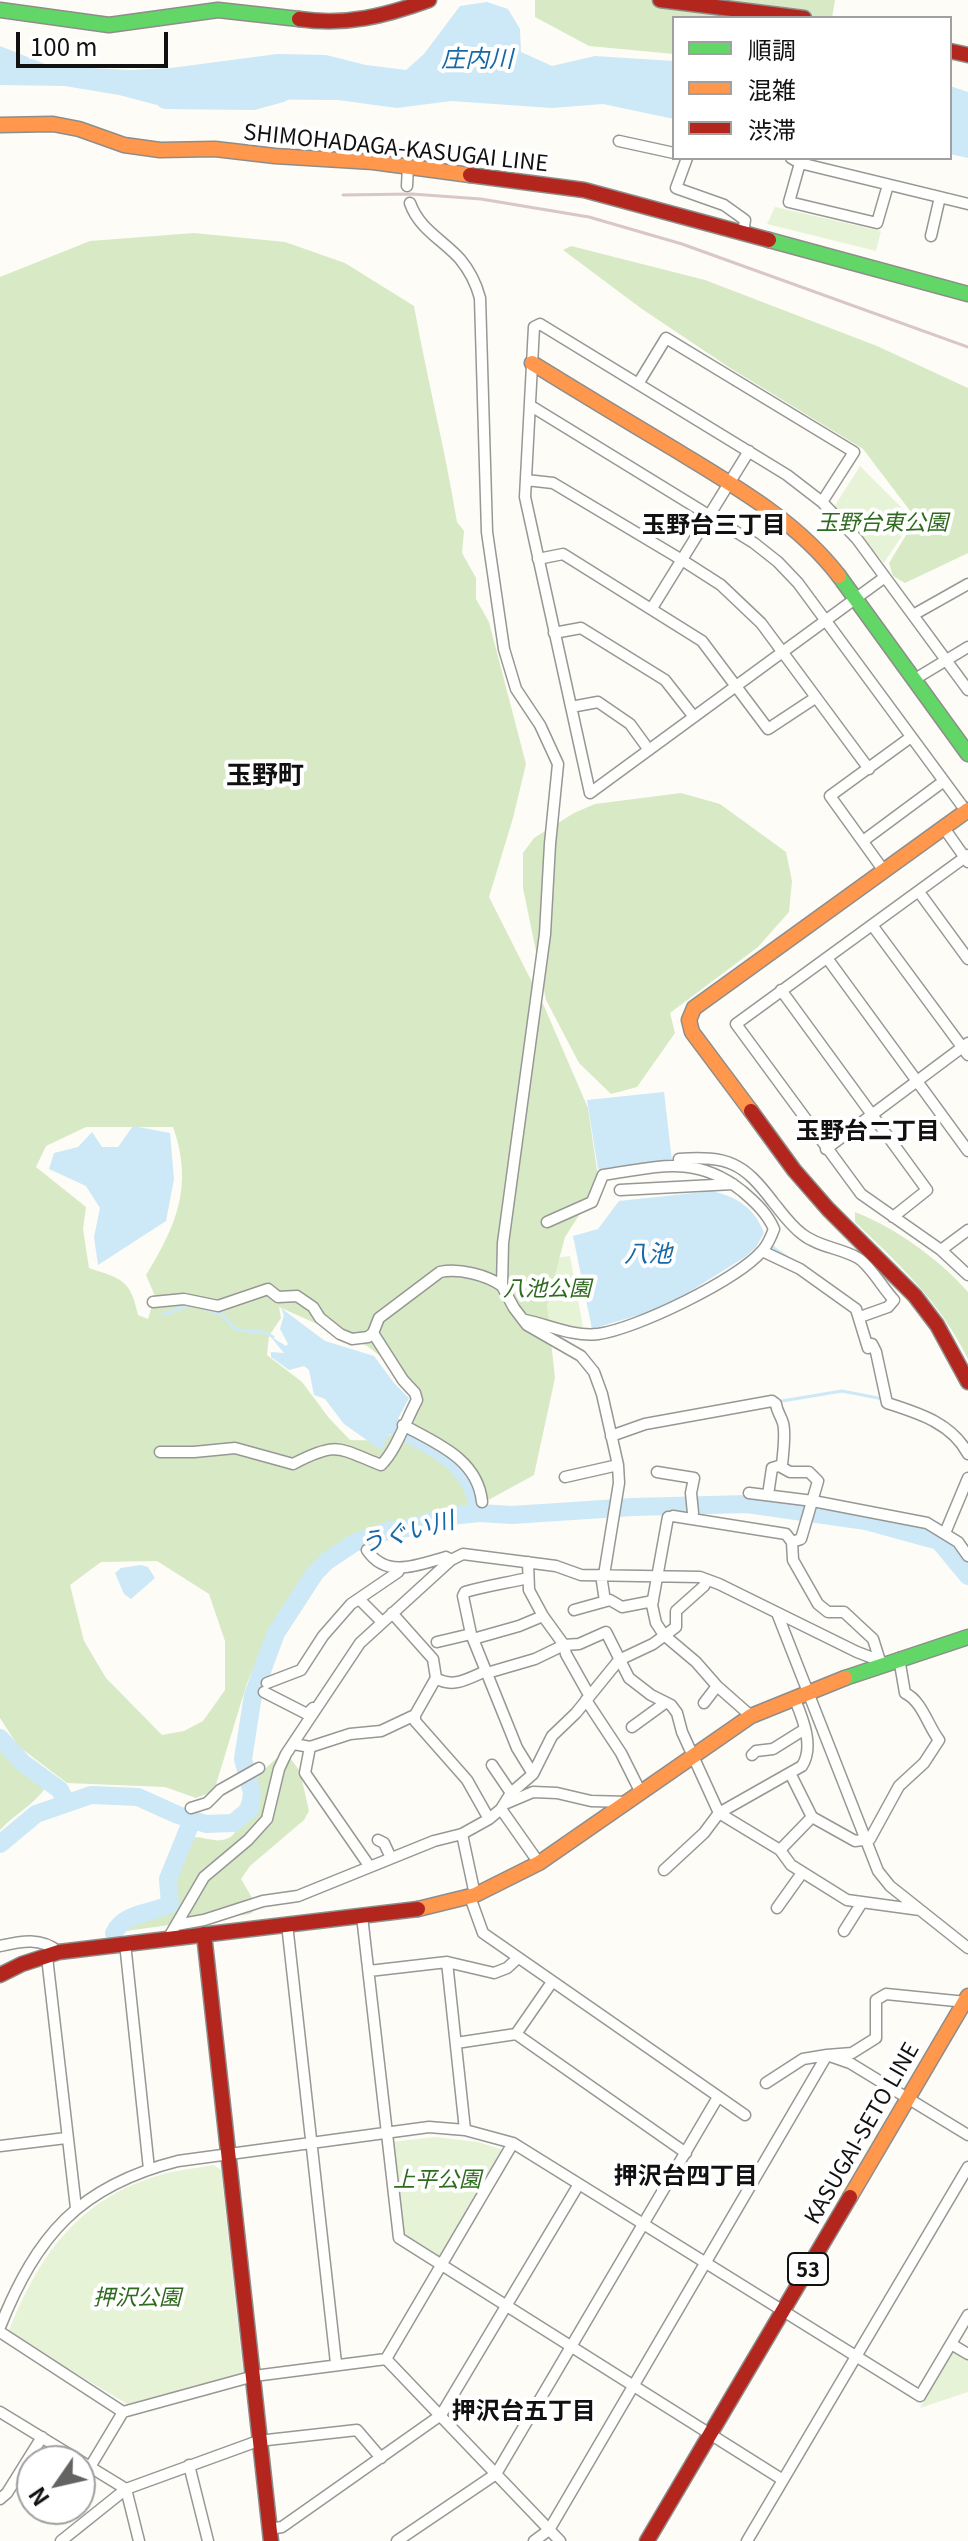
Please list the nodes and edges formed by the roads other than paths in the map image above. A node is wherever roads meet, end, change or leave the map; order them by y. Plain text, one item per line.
1 (429, 0) edge
2 (660, 0) edge
3 (0, 10) edge
4 (788, 16) edge
5 (0, 125) edge
6 (619, 141) dead end
7 (672, 153) edge
8 (686, 160) edge
9 (796, 160) edge
10 (408, 166) junction
11 (888, 185) junction
12 (407, 186) dead end
13 (940, 197) junction
14 (410, 203) dead end
15 (968, 204) edge
16 (743, 233) junction
17 (931, 236) dead end
18 (968, 294) edge
19 (532, 363) junction
20 (638, 384) junction
21 (531, 406) junction
22 (749, 451) junction
23 (526, 480) junction
24 (730, 483) junction
25 (822, 502) junction
26 (710, 515) junction
27 (538, 559) junction
28 (682, 560) junction
29 (885, 577) junction
30 (968, 584) edge
31 (856, 599) junction
32 (652, 608) junction
33 (913, 615) junction
34 (827, 621) junction
35 (554, 633) junction
36 (968, 647) edge
37 (782, 653) junction
38 (946, 660) junction
39 (915, 679) junction
40 (738, 685) junction
41 (968, 690) edge
42 (815, 698) junction
43 (571, 707) junction
44 (694, 717) junction
45 (911, 737) junction
46 (649, 750) junction
47 (968, 754) edge
48 (869, 769) junction
49 (944, 781) junction
50 (967, 811) edge
51 (944, 828) junction
52 (863, 841) junction
53 (967, 858) edge
54 (884, 871) junction
55 (919, 892) junction
56 (872, 925) junction
57 (827, 958) junction
58 (968, 959) edge
59 (781, 990) junction
60 (966, 1048) edge
61 (917, 1081) junction
62 (871, 1115) junction
63 (826, 1149) junction
64 (968, 1151) edge
65 (679, 1165) junction
66 (733, 1184) junction
67 (620, 1190) dead end
68 (893, 1217) junction
69 (547, 1222) dead end
70 (968, 1230) edge
71 (941, 1250) junction
72 (762, 1251) junction
73 (864, 1254) junction
74 (968, 1275) edge
75 (502, 1286) junction
76 (153, 1302) dead end
77 (860, 1317) junction
78 (523, 1319) junction
79 (373, 1333) junction
80 (968, 1382) edge
81 (403, 1425) junction
82 (611, 1436) junction
83 (160, 1452) dead end
84 (968, 1454) edge
85 (618, 1465) junction
86 (782, 1465) junction
87 (657, 1472) dead end
88 (565, 1477) dead end
89 (968, 1478) edge
90 (749, 1493) dead end
91 (768, 1495) junction
92 (813, 1501) junction
93 (482, 1502) dead end
94 (693, 1513) dead end
95 (945, 1533) junction
96 (792, 1542) junction
97 (367, 1550) dead end
98 (968, 1556) edge
99 (451, 1560) junction
100 (528, 1562) junction
101 (400, 1568) junction
102 (603, 1575) junction
103 (658, 1576) junction
104 (528, 1578) junction
105 (707, 1580) junction
106 (359, 1599) junction
107 (605, 1601) junction
108 (653, 1601) junction
109 (574, 1610) dead end
110 (392, 1613) junction
111 (777, 1613) junction
112 (543, 1616) junction
113 (382, 1622) junction
114 (664, 1635) junction
115 (472, 1636) junction
116 (968, 1637) edge
117 (437, 1642) dead end
118 (564, 1645) junction
119 (619, 1660) junction
120 (888, 1660) junction
121 (487, 1672) junction
122 (436, 1678) junction
123 (717, 1686) junction
124 (800, 1694) junction
125 (588, 1698) junction
126 (665, 1703) junction
127 (704, 1703) dead end
128 (317, 1708) junction
129 (415, 1715) junction
130 (751, 1716) junction
131 (632, 1727) dead end
132 (805, 1729) junction
133 (294, 1744) junction
134 (310, 1747) junction
135 (752, 1755) dead end
136 (695, 1756) junction
137 (492, 1765) dead end
138 (259, 1768) dead end
139 (790, 1773) junction
140 (533, 1774) junction
141 (511, 1793) junction
142 (634, 1797) junction
143 (503, 1807) junction
144 (191, 1808) dead end
145 (719, 1813) junction
146 (812, 1817) junction
147 (489, 1819) junction
148 (462, 1834) junction
149 (378, 1840) dead end
150 (865, 1841) junction
151 (780, 1850) junction
152 (391, 1858) junction
153 (539, 1863) junction
154 (370, 1867) junction
155 (664, 1870) dead end
156 (802, 1873) junction
157 (472, 1896) junction
158 (861, 1904) junction
159 (777, 1908) dead end
160 (920, 1910) junction
161 (362, 1916) junction
162 (287, 1924) junction
163 (172, 1931) junction
164 (844, 1931) dead end
165 (204, 1934) junction
166 (125, 1943) junction
167 (0, 1946) edge
168 (968, 1948) edge
169 (53, 1954) junction
170 (518, 1958) junction
171 (447, 1962) junction
172 (369, 1971) junction
173 (0, 1975) edge
174 (552, 1982) junction
175 (967, 2000) edge
176 (516, 2034) junction
177 (456, 2043) junction
178 (827, 2055) junction
179 (766, 2083) dead end
180 (718, 2097) junction
181 (907, 2099) junction
182 (745, 2115) dead end
183 (465, 2130) junction
184 (386, 2134) junction
185 (968, 2135) edge
186 (66, 2138) junction
187 (513, 2143) junction
188 (312, 2144) junction
189 (0, 2146) edge
190 (686, 2153) junction
191 (229, 2154) junction
192 (968, 2167) edge
193 (149, 2169) junction
194 (579, 2184) junction
195 (76, 2208) junction
196 (644, 2224) junction
197 (707, 2263) junction
198 (442, 2265) junction
199 (508, 2306) junction
200 (783, 2311) junction
201 (968, 2315) edge
202 (0, 2330) edge
203 (951, 2344) junction
204 (571, 2348) junction
205 (968, 2354) edge
206 (856, 2357) junction
207 (386, 2359) junction
208 (336, 2363) junction
209 (254, 2376) junction
210 (635, 2387) junction
211 (0, 2412) edge
212 (123, 2412) junction
213 (441, 2415) junction
214 (711, 2435) junction
215 (42, 2437) junction
216 (258, 2441) junction
217 (55, 2445) edge
218 (96, 2457) edge
219 (381, 2458) junction
220 (189, 2465) junction
221 (96, 2471) edge
222 (496, 2474) junction
223 (783, 2480) junction
224 (126, 2489) junction
225 (0, 2499) edge
226 (549, 2530) junction
227 (270, 2535) edge
228 (61, 2541) edge
229 (139, 2541) edge
230 (208, 2541) edge
231 (397, 2541) edge
232 (534, 2541) edge
233 (560, 2541) edge
234 (647, 2541) edge
235 (747, 2541) edge

1 - 3 street
2 - 4 street
5 - 10 street, SHIMOHADAGA-KASUGAI LINE
6 - 7 street
8 - 16 street
9 - 11 street
9 - 11 street
10 - 12 street
10 - 16 street, SHIMOHADAGA-KASUGAI LINE
11 - 13 street
13 - 15 street
13 - 17 street
14 - 75 street
16 - 18 street, SHIMOHADAGA-KASUGAI LINE
19 - 20 street
19 - 21 street
19 - 24 street
20 - 22 street
20 - 25 street
21 - 23 street
21 - 26 street
22 - 24 street
22 - 25 street
23 - 27 street
23 - 28 street
24 - 26 street
24 - 31 street
25 - 29 street
26 - 28 street
26 - 34 street
27 - 32 street
27 - 35 street
28 - 32 street
28 - 37 street
29 - 31 street
29 - 33 street
30 - 33 street
31 - 34 street
31 - 39 street
32 - 40 street
33 - 38 street
34 - 37 street
34 - 45 street
35 - 43 street
35 - 44 street
36 - 38 street
37 - 40 street
37 - 42 street
38 - 39 street
38 - 41 street
39 - 47 street
40 - 42 street
40 - 44 street
42 - 48 street
43 - 46 street
43 - 46 street
44 - 46 street
45 - 48 street
45 - 49 street
48 - 52 street
49 - 50 street
49 - 52 street
50 - 51 street
51 - 53 street
51 - 54 street
52 - 54 street
53 - 55 street
54 - 73 street
55 - 56 street
55 - 58 street
56 - 57 street
56 - 60 street
57 - 59 street
57 - 61 street
59 - 62 street
59 - 63 street
60 - 61 street
61 - 62 street
61 - 64 street
62 - 63 street
62 - 68 street
63 - 68 street
65 - 66 street
65 - 69 street
65 - 73 street
66 - 67 street
66 - 72 street
68 - 71 street
70 - 71 street
71 - 74 street
72 - 77 street
72 - 78 street
73 - 77 street
73 - 80 street
75 - 78 street
75 - 79 street
76 - 79 street
77 - 84 street
78 - 82 street
79 - 81 street
81 - 83 street
81 - 93 street
82 - 85 street
82 - 86 street
85 - 88 street
85 - 102 street
86 - 91 street
86 - 92 street
87 - 94 street
89 - 95 street
90 - 91 street
91 - 92 street
92 - 95 street
92 - 96 street
95 - 98 street
96 - 103 street
96 - 120 street
97 - 101 street
99 - 100 street
99 - 101 street
99 - 110 street
100 - 102 street
100 - 104 street
101 - 106 street
102 - 103 street
102 - 107 street
103 - 105 street
103 - 108 street
104 - 112 street
104 - 115 street
105 - 111 street
105 - 114 street
106 - 113 street
106 - 128 street
107 - 108 street
107 - 109 street
108 - 114 street
110 - 113 street
110 - 122 street
111 - 120 street
111 - 124 street
112 - 115 street
112 - 118 street
113 - 128 street
114 - 119 street
114 - 123 street
115 - 117 street
115 - 121 street
116 - 120 street
118 - 119 street
118 - 121 street
118 - 125 street
119 - 125 street
119 - 126 street
120 - 124 street
120 - 150 street
121 - 122 street
121 - 140 street
122 - 129 street
123 - 127 street
123 - 130 street
124 - 130 street
124 - 132 street
124 - 150 street
125 - 140 street
125 - 142 street
126 - 131 street
126 - 136 street
128 - 133 street
129 - 134 street
129 - 147 street
130 - 136 street
132 - 135 street
132 - 139 street
133 - 134 street
133 - 163 street
134 - 154 street
136 - 142 street
136 - 145 street
137 - 141 street
138 - 144 street
139 - 145 street
139 - 146 street
140 - 141 street
141 - 143 street
142 - 143 street
142 - 153 street
143 - 147 street
143 - 153 street
145 - 151 street
145 - 155 street
146 - 150 street
146 - 151 street
147 - 148 street
148 - 152 street
148 - 157 street
149 - 152 street
150 - 160 street
151 - 156 street
152 - 154 street
153 - 157 street
154 - 163 street
156 - 158 street
156 - 159 street
157 - 161 street
157 - 170 street
158 - 160 street
158 - 164 street
160 - 168 street
161 - 162 street
161 - 172 street
162 - 165 street
162 - 188 street
163 - 165 street
163 - 166 street
165 - 191 street
166 - 169 street
166 - 193 street
167 - 169 street
169 - 173 street
169 - 186 street
170 - 171 street
170 - 174 street
171 - 172 street
171 - 177 street
172 - 184 street
174 - 176 street
174 - 180 street
175 - 178 street
175 - 181 street, KASUGAI-SETO LINE / 53
176 - 177 street
176 - 190 street
177 - 183 street
178 - 179 street
178 - 181 street
178 - 197 street
180 - 182 street
180 - 190 street
181 - 185 street
181 - 200 street, KASUGAI-SETO LINE / 53
183 - 184 street
183 - 187 street
184 - 188 street
184 - 198 street
186 - 189 street
186 - 195 street
187 - 194 street
187 - 198 street
188 - 191 street
188 - 208 street
190 - 196 street
191 - 193 street
191 - 209 street
192 - 206 street
193 - 195 street
194 - 196 street
194 - 199 street
195 - 202 street
196 - 197 street
196 - 204 street
197 - 200 street
197 - 210 street
198 - 199 street
198 - 207 street
199 - 204 street
199 - 213 street
200 - 206 street
200 - 214 street, KASUGAI-SETO LINE / 53
201 - 203 street
202 - 212 street
203 - 205 street
203 - 206 street
204 - 210 street
204 - 222 street
206 - 223 street
207 - 208 street
207 - 213 street
208 - 209 street
209 - 212 street
209 - 216 street
210 - 214 street
210 - 226 street
211 - 215 street
212 - 218 street
213 - 219 street
213 - 222 street
214 - 223 street
214 - 234 street, KASUGAI-SETO LINE / 53
215 - 217 street
215 - 225 street
216 - 219 street
216 - 220 street
216 - 227 street
219 - 227 street
220 - 224 street
220 - 230 street
221 - 224 street
222 - 226 street
222 - 231 street
223 - 235 street
224 - 228 street
224 - 229 street
226 - 232 street
226 - 233 street

